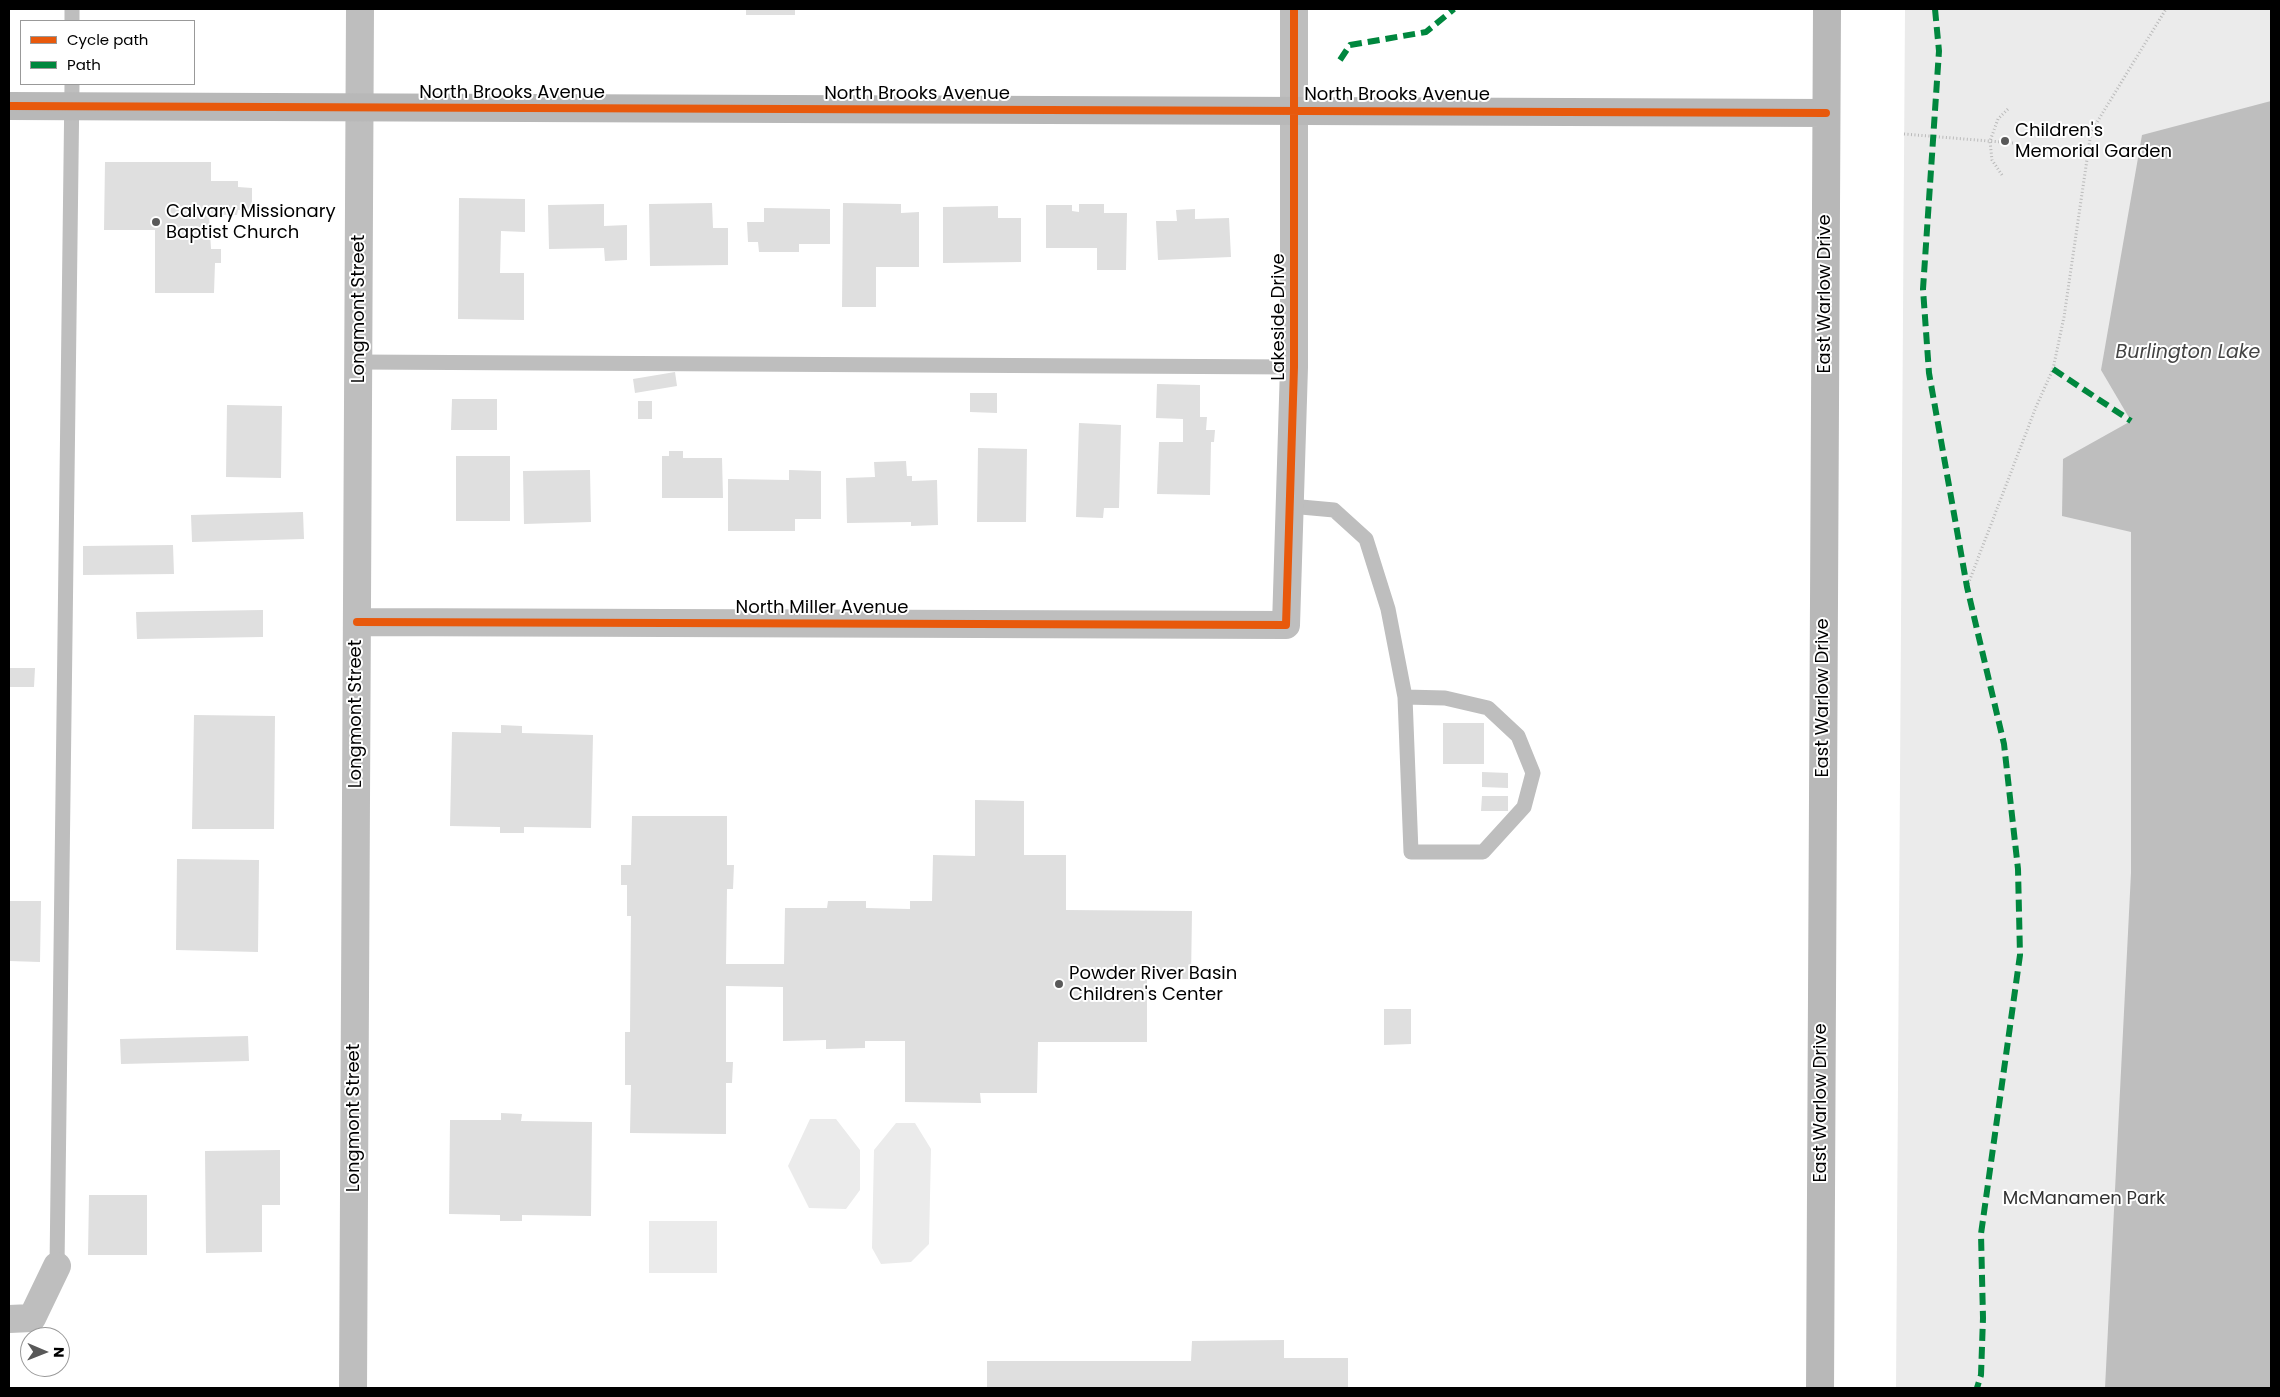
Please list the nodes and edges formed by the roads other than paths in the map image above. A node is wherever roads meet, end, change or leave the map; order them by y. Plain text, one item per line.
1 (360, 9) edge
2 (1294, 9) edge
3 (1827, 9) edge
4 (72, 95) edge
5 (9, 106) edge
6 (360, 108) junction
7 (1294, 110) junction
8 (1826, 113) junction
9 (358, 362) junction
10 (1294, 367) junction
11 (1290, 506) junction
12 (357, 622) junction
13 (1286, 625) joint
14 (1405, 698) junction
15 (57, 1266) joint
16 (9, 1319) edge
17 (353, 1388) edge
18 (1820, 1388) edge

1 - 6 street, Longmont Street
2 - 7 street, Lakeside Drive
3 - 8 street, East Warlow Drive
4 - 5 street, North Brooks Avenue
4 - 6 street, North Brooks Avenue
4 - 15 lane
6 - 7 street, North Brooks Avenue
6 - 9 street, Longmont Street
7 - 8 street, North Brooks Avenue
7 - 10 street, Lakeside Drive
8 - 18 street, East Warlow Drive
9 - 10 lane
9 - 12 street, Longmont Street
10 - 11 street, Lakeside Drive
11 - 13 street, Lakeside Drive
11 - 14 lane
12 - 13 street, North Miller Avenue
12 - 17 street, Longmont Street
14 - 14 lane
15 - 16 street

